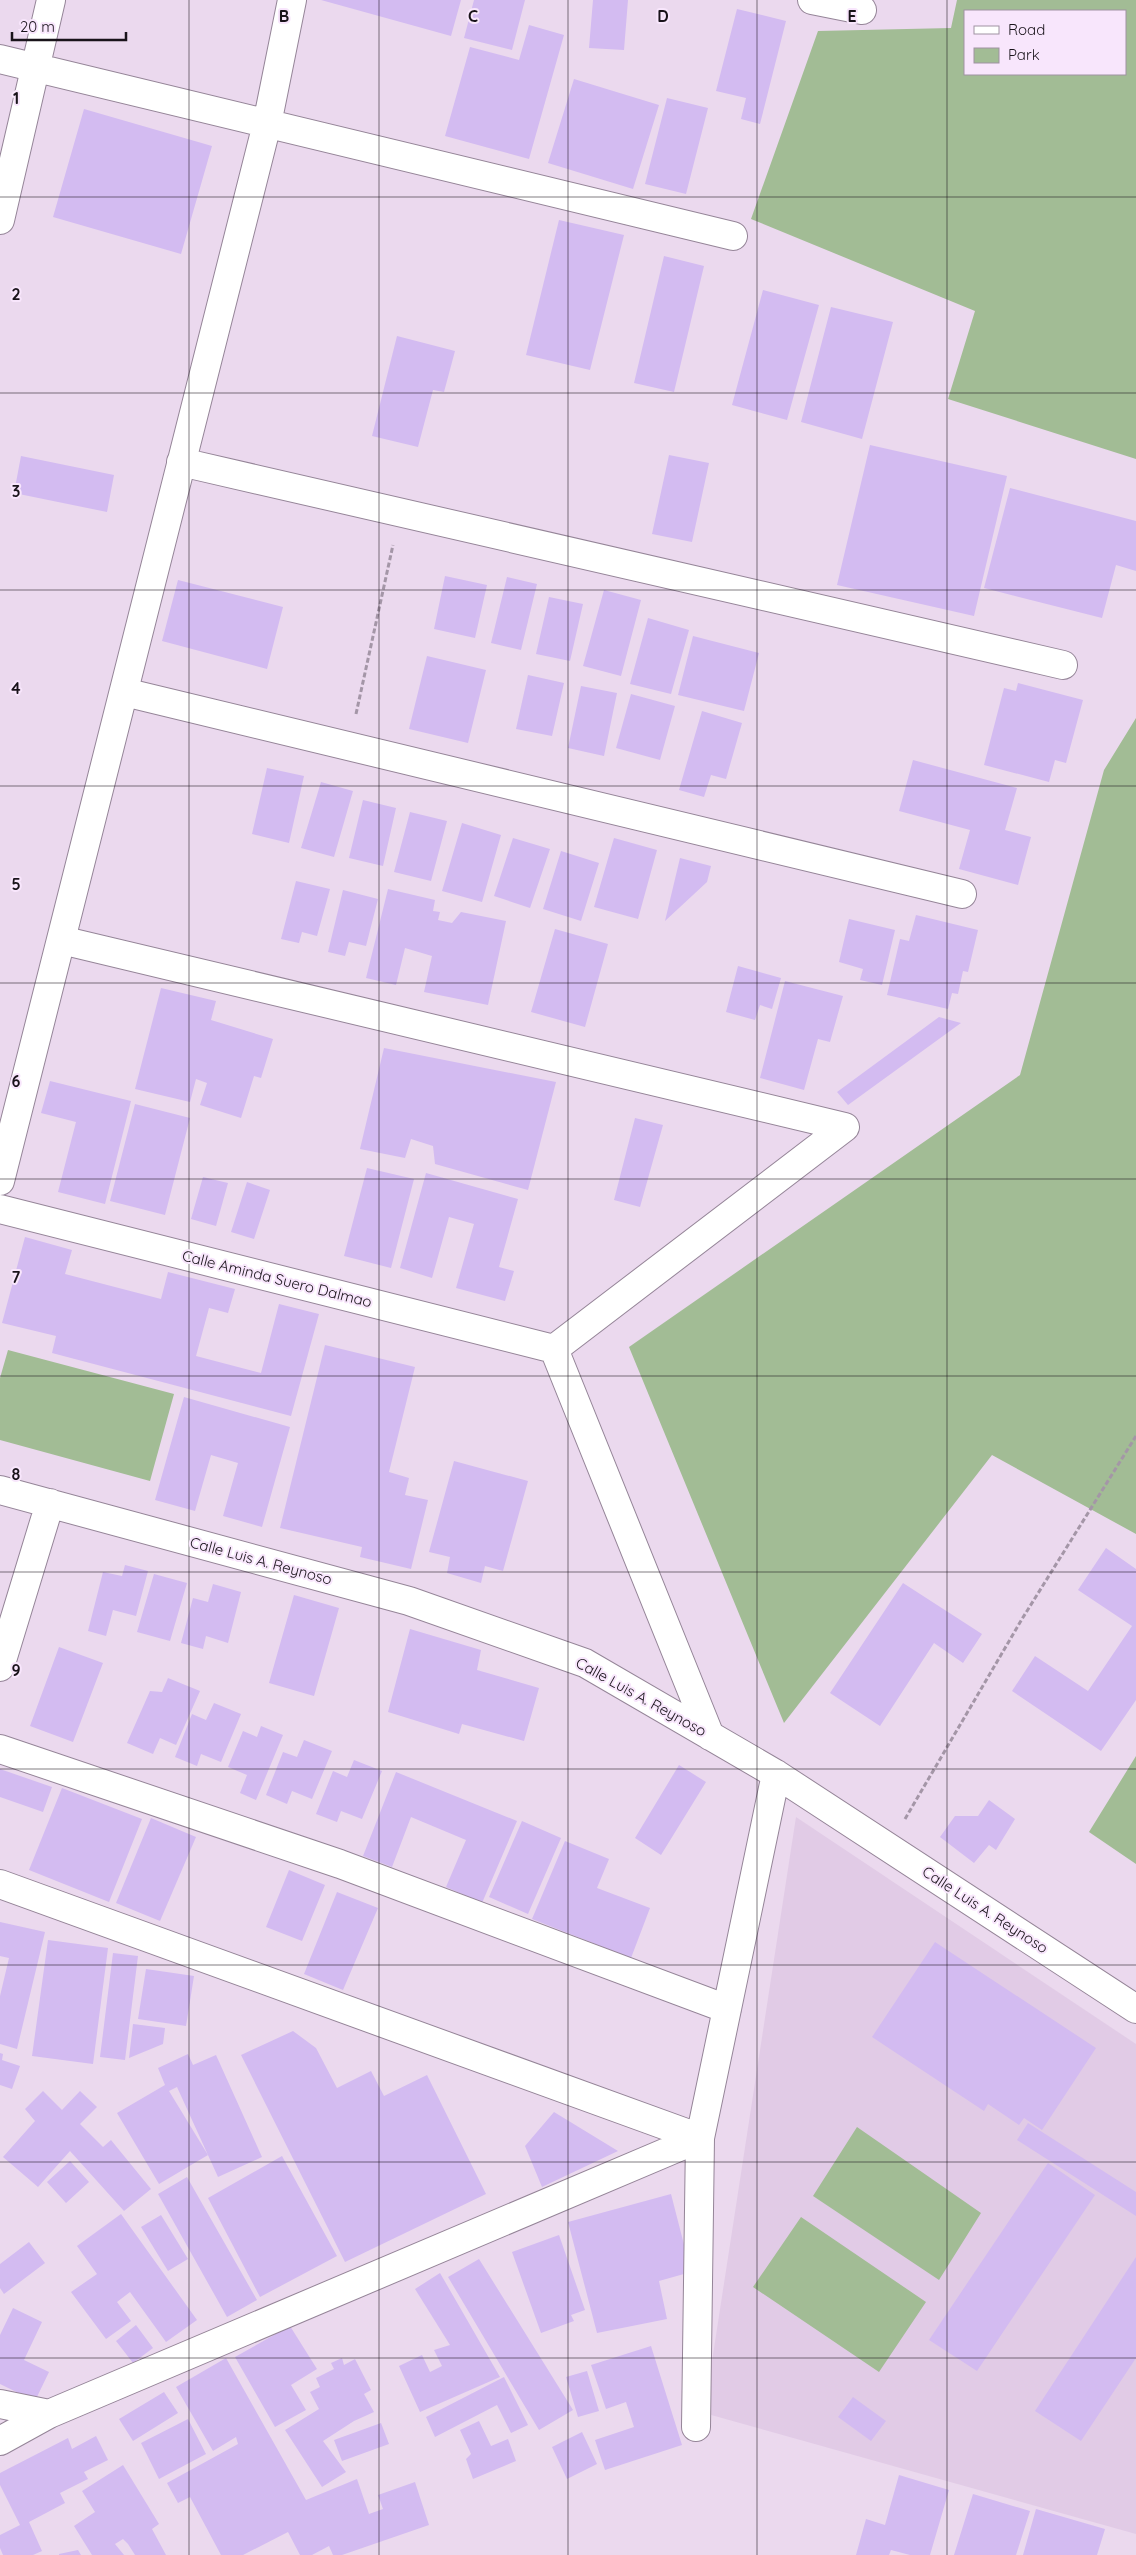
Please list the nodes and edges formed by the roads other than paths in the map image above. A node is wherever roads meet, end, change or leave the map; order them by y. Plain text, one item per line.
1 (51, 0) edge
2 (292, 0) edge
3 (812, 0) edge
4 (862, 10) dead end
5 (0, 59) edge
6 (35, 68) junction
7 (267, 124) junction
8 (0, 220) edge
9 (732, 236) dead end
10 (181, 462) junction
11 (1062, 665) dead end
12 (124, 692) junction
13 (962, 894) dead end
14 (61, 940) junction
15 (0, 1181) edge
16 (0, 1209) edge
17 (554, 1349) junction
18 (0, 1490) edge
19 (50, 1503) junction
20 (0, 1667) edge
21 (710, 1736) junction
22 (0, 1749) edge
23 (776, 1774) junction
24 (0, 1884) edge
25 (1136, 2008) edge
26 (727, 2009) junction
27 (700, 2138) junction
28 (0, 2404) edge
29 (49, 2414) junction
30 (696, 2427) dead end
31 (0, 2442) edge

1 - 6 street
2 - 7 street
3 - 4 street
5 - 6 street
6 - 7 street
6 - 8 street
7 - 9 street
7 - 10 street
10 - 11 street
10 - 12 street
12 - 13 street
12 - 14 street
14 - 15 street
14 - 17 street
16 - 17 street, Calle Aminda Suero Dalmao
17 - 21 street
18 - 19 street, Calle Luis A. Reynoso
19 - 20 street
19 - 21 street, Calle Luis A. Reynoso
21 - 23 street, Calle Luis A. Reynoso
22 - 26 street
23 - 25 street, Calle Luis A. Reynoso
23 - 26 street
24 - 27 street
26 - 27 street
27 - 29 street
27 - 30 street
28 - 29 street
29 - 31 street

